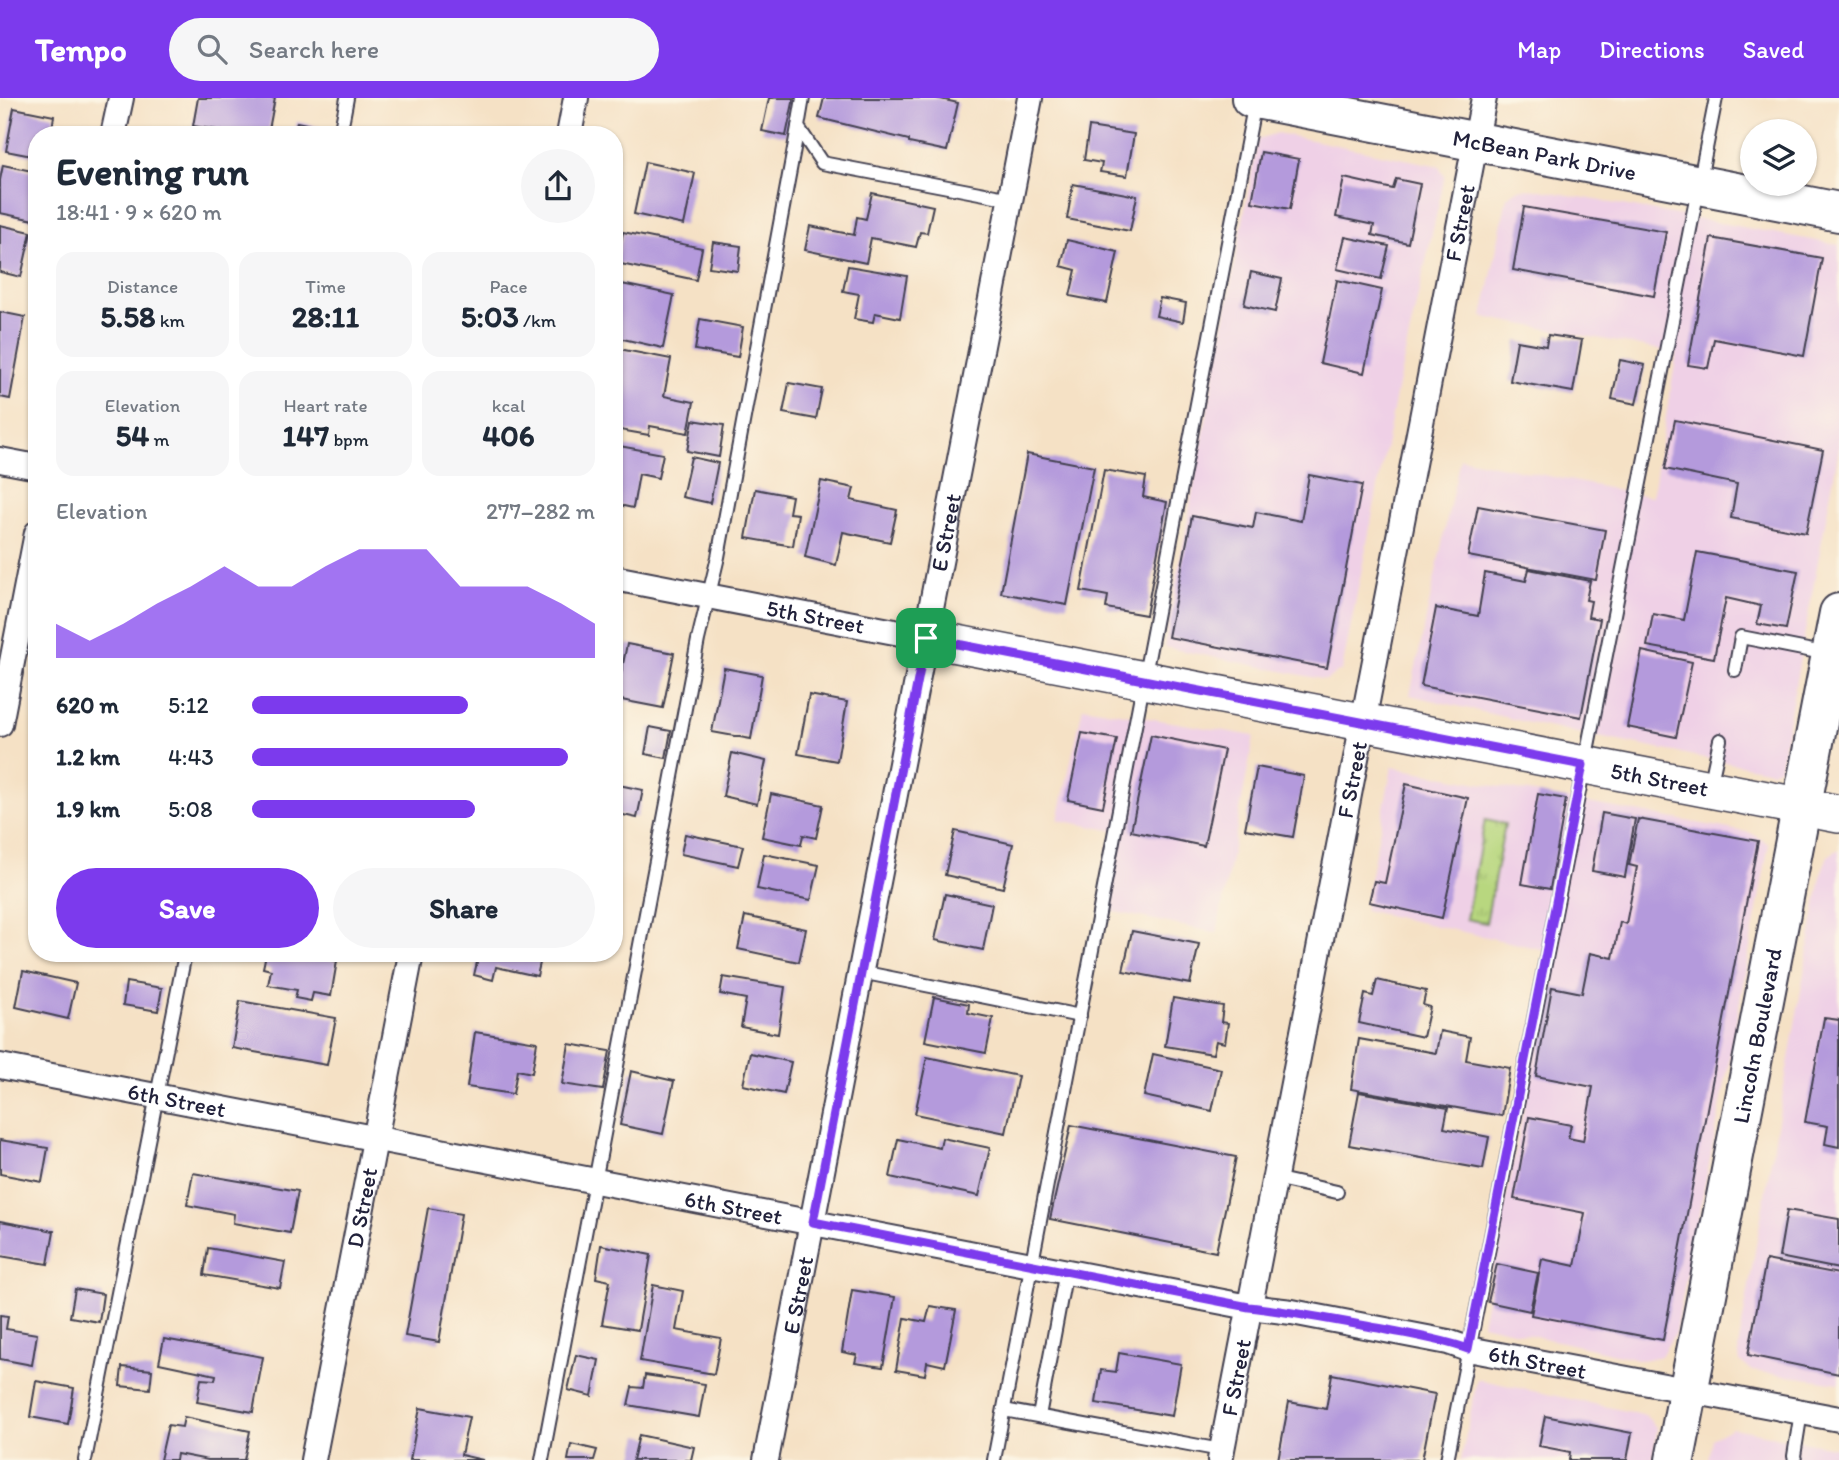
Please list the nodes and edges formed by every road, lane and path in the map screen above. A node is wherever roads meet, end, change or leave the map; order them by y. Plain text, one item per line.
1 (121, 98) edge
2 (347, 98) edge
3 (576, 98) edge
4 (803, 98) edge
5 (1030, 98) edge
6 (1254, 98) edge
7 (1484, 98) edge
8 (1716, 98) edge
9 (115, 126) edge
10 (342, 126) edge
11 (571, 126) edge
12 (798, 127) junction
13 (1475, 142) junction
14 (1699, 185) junction
15 (1011, 199) junction
16 (1839, 212) edge
17 (0, 460) edge
18 (28, 465) edge
19 (28, 579) edge
20 (623, 580) edge
21 (709, 597) junction
22 (1839, 613) edge
23 (926, 638) junction
24 (1831, 655) junction
25 (1735, 670) dead end
26 (1145, 681) junction
27 (1363, 722) junction
28 (0, 724) edge
29 (1720, 740) dead end
30 (1583, 765) junction
31 (1709, 789) junction
32 (1802, 807) junction
33 (1839, 814) edge
34 (183, 962) edge
35 (409, 962) edge
36 (861, 972) junction
37 (1080, 1016) junction
38 (0, 1066) edge
39 (158, 1096) junction
40 (375, 1138) junction
41 (1274, 1178) junction
42 (595, 1180) junction
43 (1336, 1192) dead end
44 (813, 1222) junction
45 (1032, 1264) junction
46 (1066, 1271) junction
47 (1249, 1307) junction
48 (1468, 1349) junction
49 (1689, 1391) junction
50 (1004, 1409) junction
51 (1801, 1412) junction
52 (1039, 1416) junction
53 (1839, 1419) edge
54 (1221, 1455) edge
55 (85, 1460) edge
56 (313, 1460) edge
57 (541, 1460) edge
58 (766, 1460) edge
59 (994, 1460) edge
60 (1447, 1460) edge
61 (1675, 1460) edge
62 (1795, 1460) edge

1 - 9 street
2 - 10 lane
3 - 11 street
4 - 12 lane
5 - 15 street, E Street
6 - 13 main road, McBean Park Drive
6 - 26 lane
7 - 13 street, F Street
8 - 14 lane
12 - 15 lane
12 - 21 lane
13 - 14 main road, McBean Park Drive
13 - 27 street, F Street
14 - 16 main road, McBean Park Drive
14 - 30 lane
15 - 23 street, E Street
17 - 18 street
19 - 28 street
20 - 21 street, 5th Street
21 - 23 street, 5th Street
21 - 42 lane
22 - 24 main road, Lincoln Boulevard
23 - 26 street, 5th Street
23 - 36 street, E Street
24 - 25 lane
24 - 32 main road, Lincoln Boulevard
26 - 27 street, 5th Street
26 - 37 lane
27 - 30 street, 5th Street
27 - 41 street, F Street
29 - 31 lane
30 - 31 street, 5th Street
30 - 48 lane
31 - 32 street, 5th Street
32 - 33 street, 5th Street
32 - 49 main road, Lincoln Boulevard
34 - 39 lane
35 - 40 street, D Street
36 - 37 lane
36 - 44 street, E Street
37 - 45 lane
38 - 39 street, 6th Street
39 - 40 street, 6th Street
39 - 55 lane
40 - 42 street, 6th Street
40 - 56 street, D Street
41 - 43 lane
41 - 47 street, F Street
42 - 44 street, 6th Street
42 - 57 lane
44 - 45 street, 6th Street
44 - 58 street, E Street
45 - 46 street, 6th Street
45 - 50 lane
46 - 47 street, 6th Street
46 - 52 lane
47 - 48 street, 6th Street
47 - 54 street, F Street
48 - 49 street, 6th Street
48 - 60 lane
49 - 51 street, 6th Street
49 - 61 main road, Lincoln Boulevard
50 - 52 lane
50 - 59 lane
51 - 53 street, 6th Street
51 - 62 lane
52 - 54 lane

